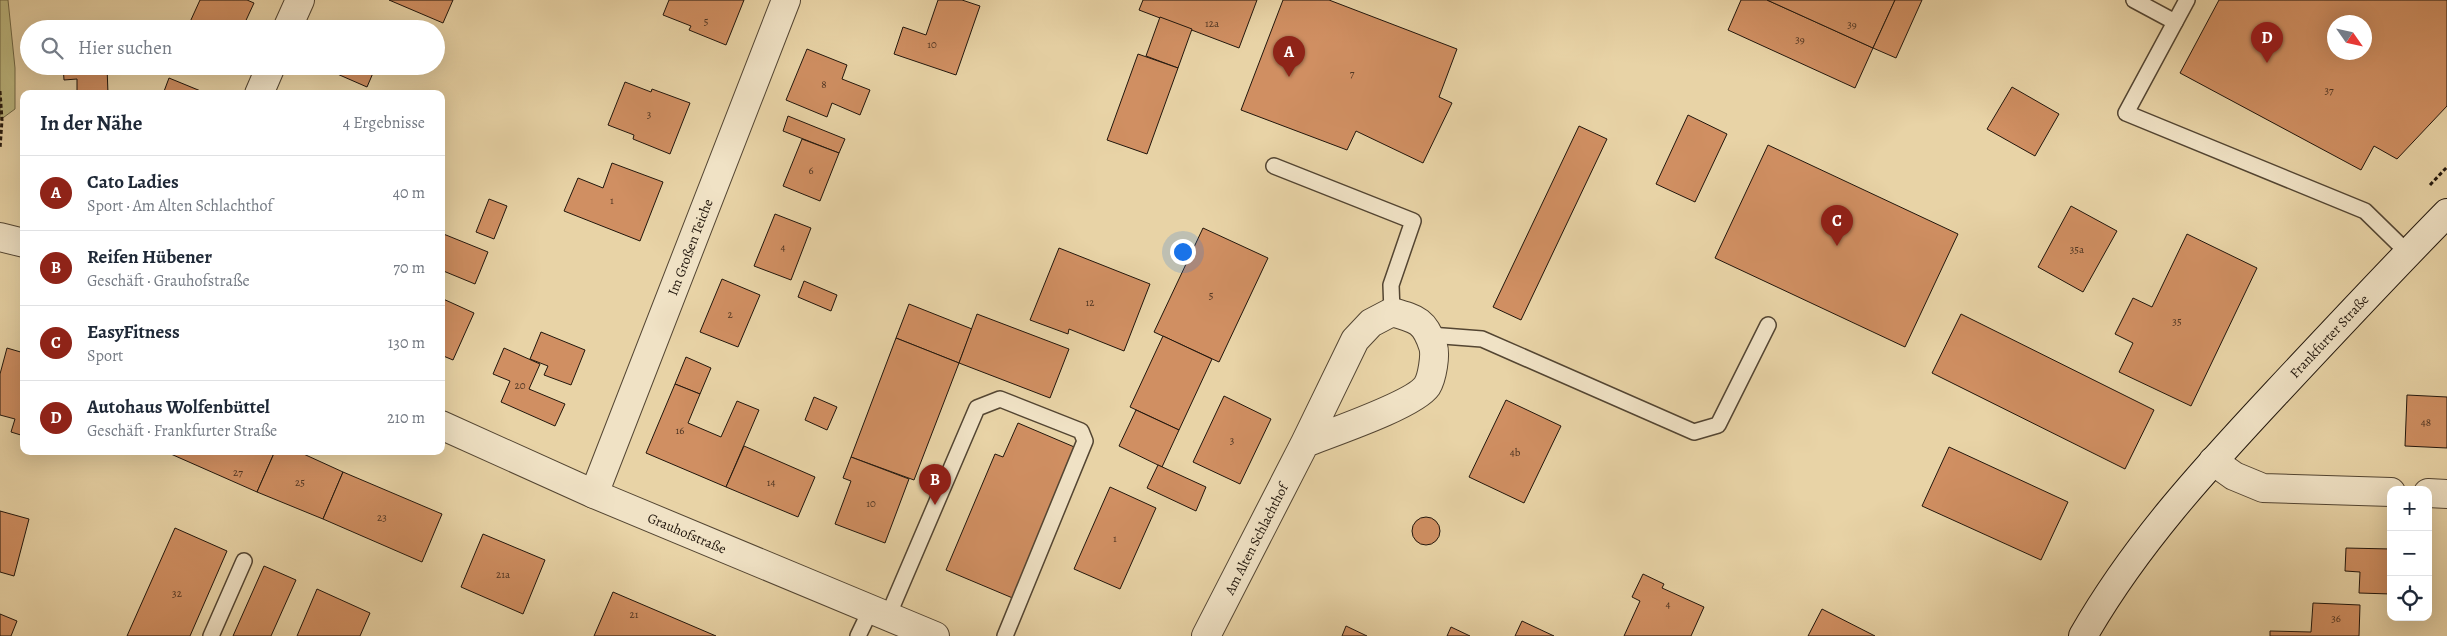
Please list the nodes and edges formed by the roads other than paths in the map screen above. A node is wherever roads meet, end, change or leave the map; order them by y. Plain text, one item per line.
1 (300, 0) edge
2 (786, 0) edge
3 (2134, 0) edge
4 (2187, 0) edge
5 (291, 20) edge
6 (2175, 22) junction
7 (267, 75) edge
8 (261, 90) edge
9 (1274, 166) dead end
10 (2447, 213) edge
11 (0, 237) edge
12 (20, 242) edge
13 (2408, 253) junction
14 (1392, 312) junction
15 (1768, 325) dead end
16 (1430, 335) junction
17 (445, 427) edge
18 (1305, 443) junction
19 (2213, 461) junction
20 (2387, 492) edge
21 (2432, 493) edge
22 (594, 494) junction
23 (2447, 494) edge
24 (244, 561) dead end
25 (888, 621) edge
26 (211, 636) edge
27 (858, 636) edge
28 (935, 636) edge
29 (1005, 636) edge
30 (1206, 636) edge
31 (2082, 636) edge

1 - 5 street
2 - 22 street, Im Großen Teiche
3 - 6 lane
4 - 6 lane
6 - 13 lane
7 - 8 street
9 - 14 lane
10 - 13 street, Frankfurter Straße
11 - 12 street
13 - 19 street, Frankfurter Straße
14 - 16 street
14 - 18 street, Am Alten Schlachthof
15 - 16 lane
16 - 18 street
17 - 22 street, Grauhofstraße
18 - 30 street, Am Alten Schlachthof
19 - 20 street
19 - 31 street, Frankfurter Straße
21 - 23 street
22 - 25 street, Grauhofstraße
24 - 26 lane
25 - 27 lane
25 - 28 street, Grauhofstraße
25 - 29 lane

